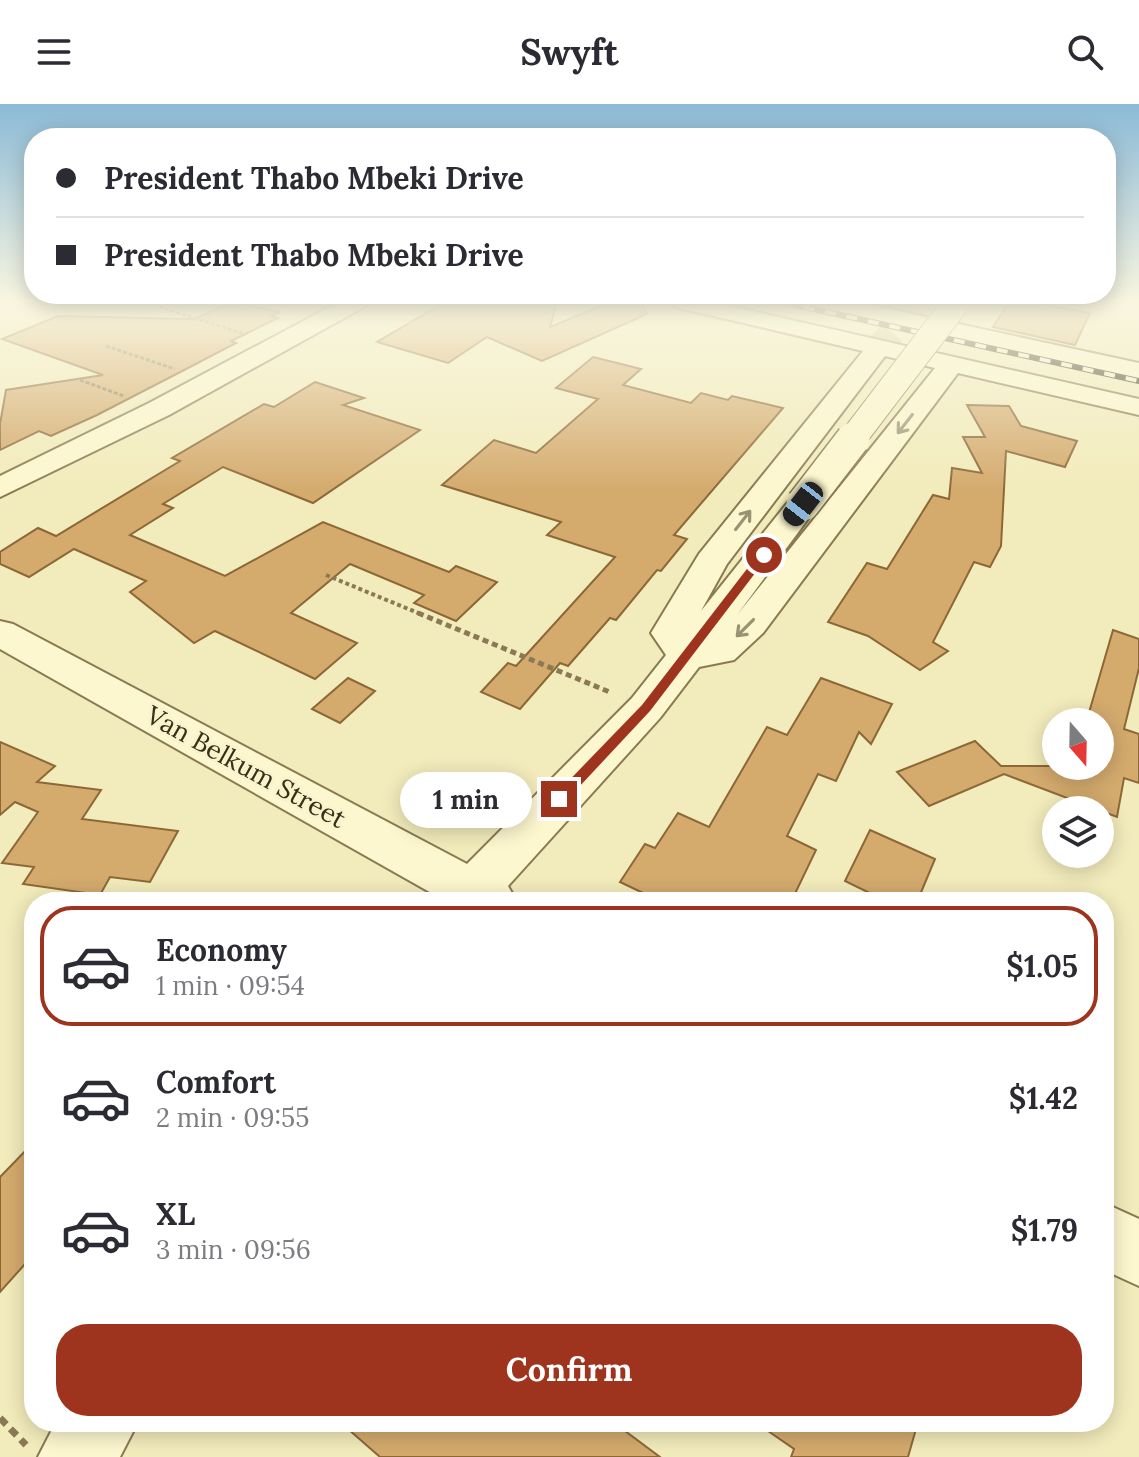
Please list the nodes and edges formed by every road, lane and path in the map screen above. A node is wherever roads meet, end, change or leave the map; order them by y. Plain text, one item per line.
1 (163, 365) edge
2 (239, 365) edge
3 (865, 365) tunnel mouth
4 (920, 365) tunnel mouth
5 (947, 365) edge
6 (1012, 365) edge
7 (1093, 365) edge
8 (1139, 371) edge
9 (210, 381) junction
10 (1139, 407) edge
11 (0, 488) edge
12 (326, 575) dead end
13 (0, 633) edge
14 (686, 655) junction
15 (646, 708) junction
16 (465, 892) edge
17 (481, 892) edge
18 (1114, 1240) edge
19 (1139, 1254) edge
20 (0, 1418) edge
21 (94, 1432) edge
22 (38, 1457) edge
23 (75, 1457) edge

1 - 9 path
2 - 9 street
14 -> 3 street
4 - 14 street, bridge
5 -> 14 street
6 - 10 street
7 - 8 street
9 - 11 street
12 - 15 path
13 - 16 street, Van Belkum Street
14 - 15 street
15 - 17 street
18 - 19 street
20 - 22 path
21 - 23 street

